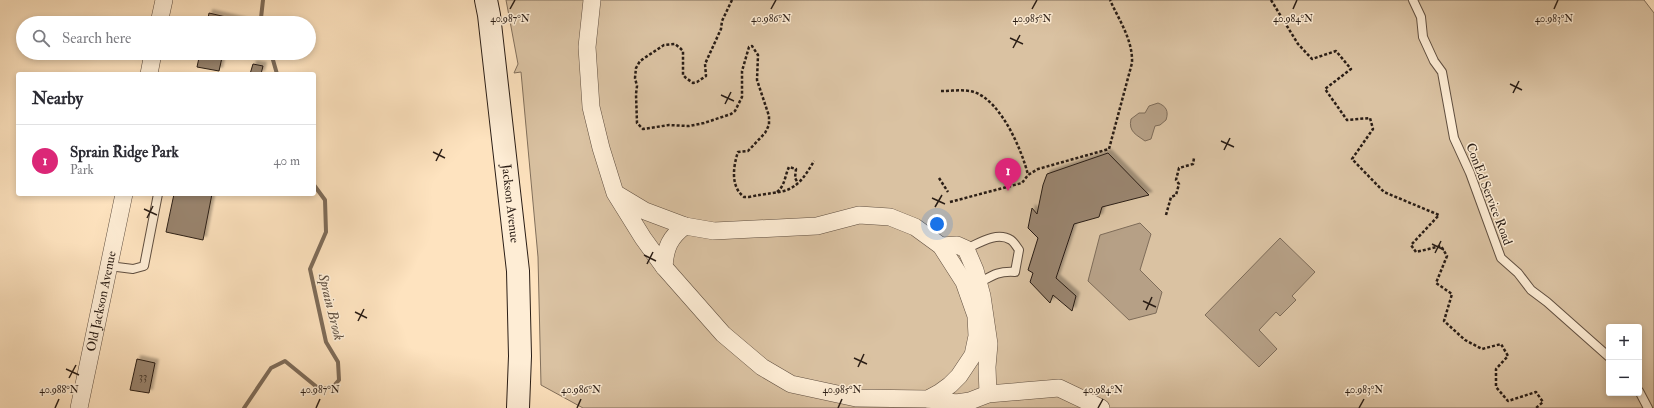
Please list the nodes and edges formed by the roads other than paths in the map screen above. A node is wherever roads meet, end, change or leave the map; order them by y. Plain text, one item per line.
1 (164, 0) edge
2 (486, 0) edge
3 (592, 0) edge
4 (1413, 0) edge
5 (161, 16) edge
6 (152, 60) edge
7 (149, 72) edge
8 (615, 193) junction
9 (124, 196) edge
10 (158, 196) edge
11 (685, 226) junction
12 (941, 246) junction
13 (966, 249) junction
14 (109, 266) junction
15 (664, 267) junction
16 (979, 283) junction
17 (1606, 355) edge
18 (988, 394) junction
19 (1642, 396) edge
20 (928, 399) junction
21 (80, 408) edge
22 (518, 408) edge
23 (1101, 408) edge
24 (1648, 408) edge

1 - 5 street
2 - 22 main road, Jackson Avenue
3 - 8 street
4 - 17 lane, ConEd Service Road
6 - 7 street
8 - 11 street
8 - 15 street
9 - 14 street, Old Jackson Avenue
10 - 14 lane
11 - 12 street
11 - 15 street
12 - 13 street
12 - 20 street
13 - 16 street
13 - 16 lane
14 - 21 street, Old Jackson Avenue
15 - 20 street
16 - 18 street
18 - 20 street
18 - 23 street
19 - 24 lane

